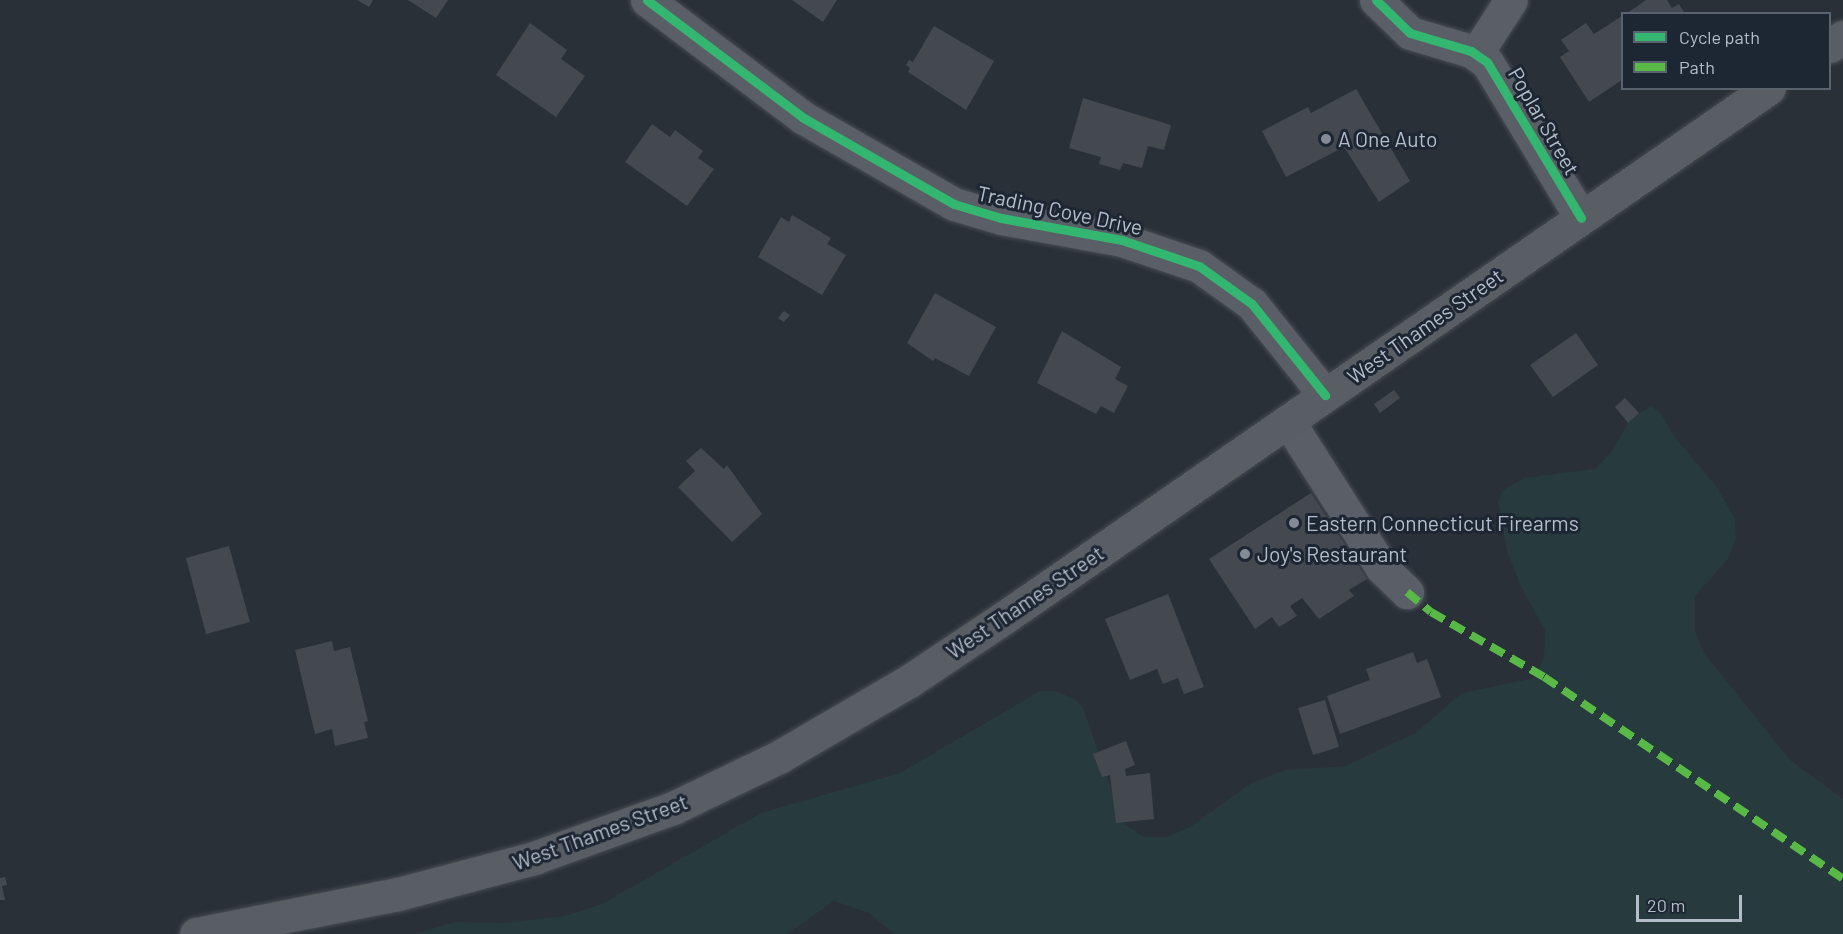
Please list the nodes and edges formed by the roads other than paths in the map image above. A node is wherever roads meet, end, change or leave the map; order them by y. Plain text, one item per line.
1 (647, 0) edge
2 (1376, 0) edge
3 (1511, 0) edge
4 (1476, 54) junction
5 (1766, 90) edge
6 (1581, 218) junction
7 (1325, 395) junction
8 (1287, 421) junction
9 (1407, 592) dead end
10 (196, 934) edge

1 - 7 street, Trading Cove Drive
2 - 4 street, Poplar Street
3 - 4 street
4 - 6 street, Poplar Street
5 - 6 main road, West Thames Street
6 - 7 main road, West Thames Street
7 - 8 main road, West Thames Street
8 - 9 street
8 - 10 main road, West Thames Street

